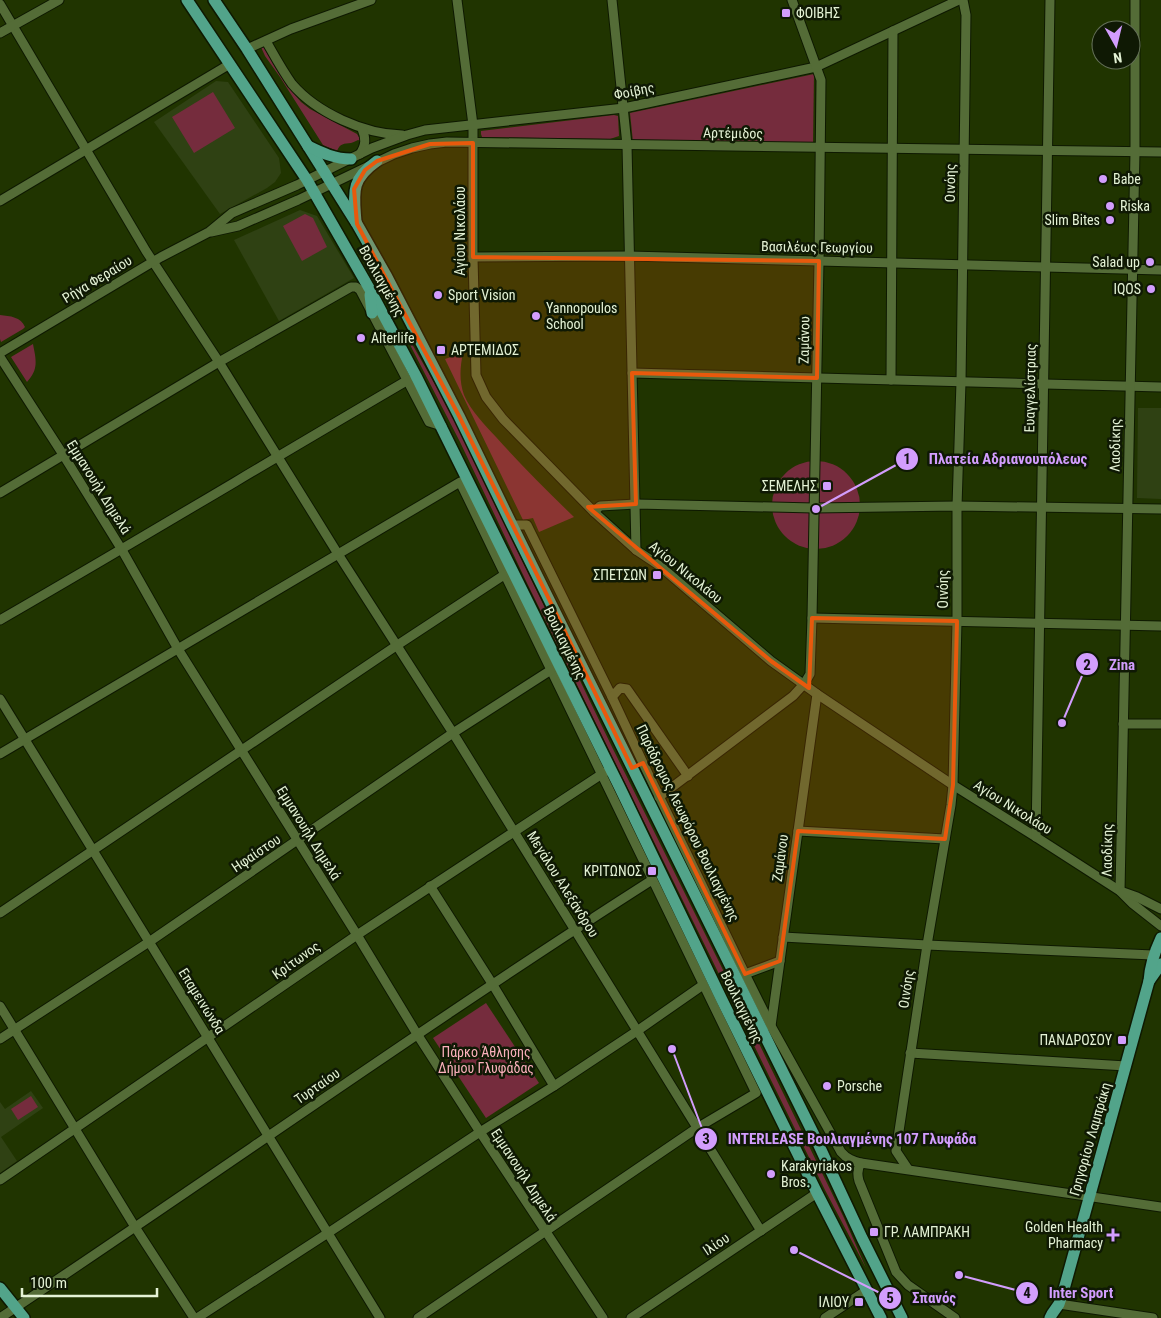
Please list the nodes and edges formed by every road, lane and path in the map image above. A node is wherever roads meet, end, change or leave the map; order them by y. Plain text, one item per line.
1 (60, 0) edge
2 (187, 0) edge
3 (214, 0) edge
4 (371, 0) edge
5 (457, 0) edge
6 (612, 0) edge
7 (792, 0) edge
8 (961, 0) edge
9 (1050, 0) edge
10 (1135, 0) edge
11 (0, 4) edge
12 (13, 26) junction
13 (893, 31) junction
14 (0, 33) edge
15 (266, 41) junction
16 (247, 49) junction
17 (230, 64) junction
18 (816, 67) junction
19 (624, 108) junction
20 (473, 125) junction
21 (362, 129) junction
22 (407, 135) junction
23 (474, 143) junction
24 (627, 145) junction
25 (307, 146) junction
26 (820, 147) junction
27 (892, 148) junction
28 (87, 149) junction
29 (964, 150) junction
30 (1048, 150) junction
31 (1135, 152) junction
32 (1161, 152) edge
33 (355, 157) junction
34 (377, 162) junction
35 (324, 172) junction
36 (307, 180) junction
37 (331, 184) junction
38 (314, 192) junction
39 (0, 201) edge
40 (356, 224) junction
41 (209, 232) junction
42 (629, 256) junction
43 (473, 257) junction
44 (819, 261) junction
45 (153, 262) junction
46 (892, 263) junction
47 (962, 265) junction
48 (1046, 267) junction
49 (1132, 270) junction
50 (1161, 270) edge
51 (369, 288) junction
52 (372, 313) junction
53 (0, 352) edge
54 (0, 357) edge
55 (219, 362) junction
56 (632, 373) junction
57 (817, 378) junction
58 (408, 380) junction
59 (891, 380) junction
60 (961, 382) junction
61 (1044, 384) junction
62 (1130, 386) junction
63 (1161, 387) edge
64 (442, 426) junction
65 (64, 456) junction
66 (278, 456) junction
67 (0, 493) edge
68 (636, 504) junction
69 (957, 506) junction
70 (814, 508) junction
71 (1042, 508) junction
72 (1128, 509) junction
73 (1161, 509) edge
74 (594, 512) junction
75 (512, 525) junction
76 (122, 550) junction
77 (636, 550) junction
78 (338, 554) junction
79 (504, 574) junction
80 (516, 588) junction
81 (812, 618) junction
82 (0, 620) edge
83 (957, 621) junction
84 (1040, 623) junction
85 (1125, 625) junction
86 (1161, 626) edge
87 (396, 646) junction
88 (178, 649) junction
89 (550, 670) junction
90 (804, 684) junction
91 (816, 694) junction
92 (612, 697) junction
93 (0, 699) edge
94 (574, 706) junction
95 (1124, 724) junction
96 (1161, 724) edge
97 (453, 734) junction
98 (25, 739) junction
99 (241, 750) junction
100 (0, 754) edge
101 (643, 763) junction
102 (632, 768) junction
103 (606, 771) junction
104 (688, 776) junction
105 (953, 785) junction
106 (660, 797) junction
107 (514, 831) junction
108 (798, 831) junction
109 (1036, 837) junction
110 (945, 839) junction
111 (297, 841) junction
112 (93, 850) junction
113 (652, 880) junction
114 (430, 886) junction
115 (1120, 891) junction
116 (1161, 909) edge
117 (0, 913) edge
118 (1161, 926) edge
119 (574, 929) junction
120 (357, 935) junction
121 (784, 938) junction
122 (1161, 938) edge
123 (149, 942) junction
124 (927, 946) junction
125 (1153, 955) junction
126 (780, 961) junction
127 (1161, 964) edge
128 (745, 974) junction
129 (1149, 981) junction
130 (493, 985) junction
131 (703, 985) junction
132 (0, 1006) edge
133 (771, 1026) junction
134 (15, 1030) junction
135 (637, 1031) junction
136 (417, 1034) junction
137 (208, 1038) junction
138 (0, 1039) edge
139 (910, 1052) junction
140 (1126, 1066) junction
141 (554, 1086) junction
142 (74, 1128) junction
143 (697, 1128) junction
144 (480, 1132) junction
145 (829, 1132) junction
146 (268, 1137) junction
147 (816, 1139) junction
148 (861, 1163) junction
149 (908, 1169) junction
150 (0, 1180) edge
151 (817, 1193) junction
152 (1090, 1197) junction
153 (1161, 1207) edge
154 (134, 1227) junction
155 (760, 1231) junction
156 (545, 1232) junction
157 (328, 1233) junction
158 (896, 1272) junction
159 (883, 1280) junction
160 (0, 1288) edge
161 (867, 1290) junction
162 (1059, 1304) junction
163 (16, 1308) junction
164 (0, 1318) edge
165 (24, 1318) edge
166 (196, 1318) edge
167 (380, 1318) edge
168 (418, 1318) edge
169 (603, 1318) edge
170 (631, 1318) edge
171 (825, 1318) edge
172 (881, 1318) edge
173 (902, 1318) edge
174 (955, 1318) edge
175 (1050, 1318) edge
176 (1061, 1318) edge
177 (1153, 1318) edge

1 - 12 street
2 - 17 main road, Βουλιαγμένης
3 - 16 main road, Βουλιαγμένης
4 - 15 street
5 - 20 street, Αγίου Νικολάου
6 - 19 street
7 - 18 street, Ζαμάνου
8 - 13 street, Φοίβης
8 - 29 street, Οινόης
9 - 30 street, Ευαγγελίστριας
10 - 31 street, Λαοδίκης
11 - 12 street, Μεγάλου Αλεξάνδρου
12 - 14 street
12 - 28 street, Μεγάλου Αλεξάνδρου
13 - 18 street, Φοίβης
13 - 27 street
15 - 16 street
15 - 21 street
16 - 25 main road, Βουλιαγμένης
17 - 28 street
17 - 36 main road, Βουλιαγμένης
18 - 19 street, Φοίβης
18 - 26 street, Ζαμάνου
19 - 20 street, Φοίβης
19 - 24 street
20 - 22 street, Φοίβης
20 - 23 street, Αγίου Νικολάου
21 - 22 street
21 - 33 street
22 - 33 street, Φοίβης
23 - 24 street, Αρτέμιδος
23 - 34 street, Αρτέμιδος
23 - 43 street, Αγίου Νικολάου
24 - 26 street, Αρτέμιδος
24 - 42 street
25 - 33 main road
25 - 35 main road, Βουλιαγμένης
26 - 27 street, Αρτέμιδος
26 - 44 street, Ζαμάνου
27 - 29 street, Αρτέμιδος
27 - 46 street
28 - 39 street
28 - 45 street, Μεγάλου Αλεξάνδρου
29 - 30 street, Αρτέμιδος
29 - 47 street, Οινόης
30 - 31 street, Αρτέμιδος
30 - 48 street, Ευαγγελίστριας
31 - 32 street, Αρτέμιδος
31 - 49 street, Λαοδίκης
33 - 35 street, Φοίβης
34 - 37 street, Αρτέμιδος
34 - 40 main road
35 - 36 street, Φοίβης
35 - 37 main road, Βουλιαγμένης
36 - 38 main road, Βουλιαγμένης
36 - 41 street, Ρήγα Φεραίου
37 - 38 street, Αρτέμιδος
37 - 40 main road, Βουλιαγμένης
38 - 41 street, Ρήγα Φεραίου
38 - 51 main road, Βουλιαγμένης
40 - 75 main road, Βουλιαγμένης
41 - 45 street, Ρήγα Φεραίου
42 - 43 street, Βασιλέως Γεωργίου
42 - 44 street, Βασιλέως Γεωργίου
42 - 56 street
43 - 74 street, Αγίου Νικολάου
44 - 46 street, Βασιλέως Γεωργίου
44 - 57 street, Ζαμάνου
45 - 53 street, Ρήγα Φεραίου
45 - 55 street, Μεγάλου Αλεξάνδρου
46 - 47 street, Βασιλέως Γεωργίου
46 - 59 street
47 - 48 street, Βασιλέως Γεωργίου
47 - 60 street, Οινόης
48 - 49 street, Βασιλέως Γεωργίου
48 - 61 street, Ευαγγελίστριας
49 - 50 street, Βασιλέως Γεωργίου
49 - 62 street, Λαοδίκης
51 - 52 main road
51 - 64 main road, Βουλιαγμένης
52 - 55 street
52 - 58 street
54 - 65 street, Εμμανουήλ Δημελά
55 - 65 street
55 - 66 street, Μεγάλου Αλεξάνδρου
56 - 57 street
56 - 68 street
57 - 59 street
57 - 70 street, Ζαμάνου
58 - 64 street
58 - 66 street
59 - 60 street
60 - 61 street
60 - 69 street, Οινόης
61 - 62 street
61 - 71 street, Ευαγγελίστριας
62 - 63 street
62 - 72 street, Λαοδίκης
64 - 80 main road, Βουλιαγμένης
65 - 67 street
65 - 76 street, Εμμανουήλ Δημελά
66 - 76 street
66 - 78 street, Μεγάλου Αλεξάνδρου
68 - 70 street
68 - 74 street
68 - 77 street
69 - 70 street
69 - 71 street
69 - 83 street, Οινόης
70 - 81 street, Ζαμάνου
71 - 72 street
71 - 84 street, Ευαγγελίστριας
72 - 73 street
72 - 85 street, Λαοδίκης
74 - 77 street, Αγίου Νικολάου
75 - 92 street, Παράδρομος Λεωφόρου Βουλιαγμένης
75 - 102 main road, Βουλιαγμένης
76 - 82 street
76 - 88 street, Εμμανουήλ Δημελά
77 - 90 street, Αγίου Νικολάου
78 - 79 street
78 - 87 street, Μεγάλου Αλεξάνδρου
78 - 88 street
79 - 80 street
79 - 87 street
80 - 89 street
80 - 94 main road, Βουλιαγμένης
81 - 83 street
81 - 90 street, Ζαμάνου
83 - 84 street
83 - 105 street, Οινόης
84 - 85 street
84 - 109 street, Ευαγγελίστριας
85 - 86 street
85 - 95 street, Λαοδίκης
87 - 97 street, Μεγάλου Αλεξάνδρου
87 - 99 street
88 - 98 street
88 - 99 street, Εμμανουήλ Δημελά
89 - 94 street
89 - 97 street, Ηφαίστου
90 - 91 street, Αγίου Νικολάου
90 - 104 street
91 - 105 street, Αγίου Νικολάου
91 - 108 street, Ζαμάνου
92 - 101 street, Παράδρομος Λεωφόρου Βουλιαγμένης
92 - 104 street
93 - 98 street, Επαμεινώνδα
94 - 103 main road, Βουλιαγμένης
95 - 96 street
95 - 115 street, Λαοδίκης
97 - 107 street, Μεγάλου Αλεξάνδρου
97 - 111 street, Ηφαίστου
98 - 100 street
98 - 112 street, Επαμεινώνδα
99 - 111 street, Εμμανουήλ Δημελά
99 - 112 street
101 - 102 street
101 - 106 street, Παράδρομος Λεωφόρου Βουλιαγμένης
102 - 147 main road, Βουλιαγμένης
103 - 107 street, Κρίτωνος
103 - 113 street
103 - 151 main road, Βουλιαγμένης
104 - 106 street
105 - 109 street, Αγίου Νικολάου
105 - 110 street, Οινόης
106 - 128 street, Παράδρομος Λεωφόρου Βουλιαγμένης
107 - 114 street, Κρίτωνος
107 - 119 street, Μεγάλου Αλεξάνδρου
108 - 110 street
108 - 121 street, Ζαμάνου
109 - 115 street, Αγίου Νικολάου
110 - 124 street, Οινόης
111 - 120 street, Εμμανουήλ Δημελά
111 - 123 street, Ηφαίστου
112 - 117 street
112 - 123 street, Επαμεινώνδα
113 - 119 street, Τυρταίου
113 - 131 street
114 - 120 street, Κρίτωνος
114 - 130 street
115 - 116 street, Αγίου Νικολάου
115 - 118 street, Αγίου Νικολάου
119 - 130 street, Τυρταίου
119 - 135 street, Μεγάλου Αλεξάνδρου
120 - 136 street, Εμμανουήλ Δημελά
120 - 137 street, Κρίτωνος
121 - 124 street
121 - 126 street, Ζαμάνου
122 - 125 main road, Γρηγορίου Λαμπράκη
123 - 134 street, Ηφαίστου
123 - 137 street, Επαμεινώνδα
124 - 125 street
124 - 139 street, Οινόης
125 - 129 main road, Γρηγορίου Λαμπράκη
126 - 128 street
126 - 133 street, Ζαμάνου
127 - 129 main road, Γρηγορίου Λαμπράκη
128 - 133 street, Παράδρομος Λεωφόρου Βουλιαγμένης
129 - 140 main road, Γρηγορίου Λαμπράκη
130 - 136 street, Τυρταίου
130 - 141 street
131 - 135 street
131 - 143 street
132 - 134 street
133 - 145 street, Παράδρομος Λεωφόρου Βουλιαγμένης
134 - 138 street, Ηφαίστου
134 - 142 street
135 - 141 street
135 - 143 street, Μεγάλου Αλεξάνδρου
136 - 144 street, Εμμανουήλ Δημελά
136 - 146 street, Τυρταίου
137 - 142 street, Κρίτωνος
137 - 146 street, Επαμεινώνδα
139 - 140 street
139 - 149 street, Οινόης
140 - 152 main road, Γρηγορίου Λαμπράκη
141 - 144 street
142 - 150 street, Κρίτωνος
142 - 154 street
143 - 155 street, Μεγάλου Αλεξάνδρου
143 - 156 street
144 - 156 street, Εμμανουήλ Δημελά
144 - 157 street
145 - 147 street
145 - 148 street, Παράδρομος Λεωφόρου Βουλιαγμένης
146 - 154 street, Τυρταίου
146 - 157 street, Επαμεινώνδα
147 - 159 main road, Βουλιαγμένης
148 - 149 street
148 - 158 street
149 - 152 street
151 - 155 street, Ιλίου
151 - 161 main road, Βουλιαγμένης
152 - 153 street
152 - 162 main road, Γρηγορίου Λαμπράκη
154 - 163 street, Τυρταίου
154 - 166 street
155 - 170 street, Ιλίου
156 - 168 street
156 - 169 street, Εμμανουήλ Δημελά
157 - 166 street
157 - 167 street, Επαμεινώνδα
158 - 159 street
158 - 174 street
159 - 173 main road, Βουλιαγμένης
160 - 163 main road
161 - 171 street
161 - 172 main road, Βουλιαγμένης
162 - 175 main road, Γρηγορίου Λαμπράκη
162 - 176 main road, Γρηγορίου Λαμπράκη
162 - 177 street
163 - 164 street, Τυρταίου
163 - 165 main road

